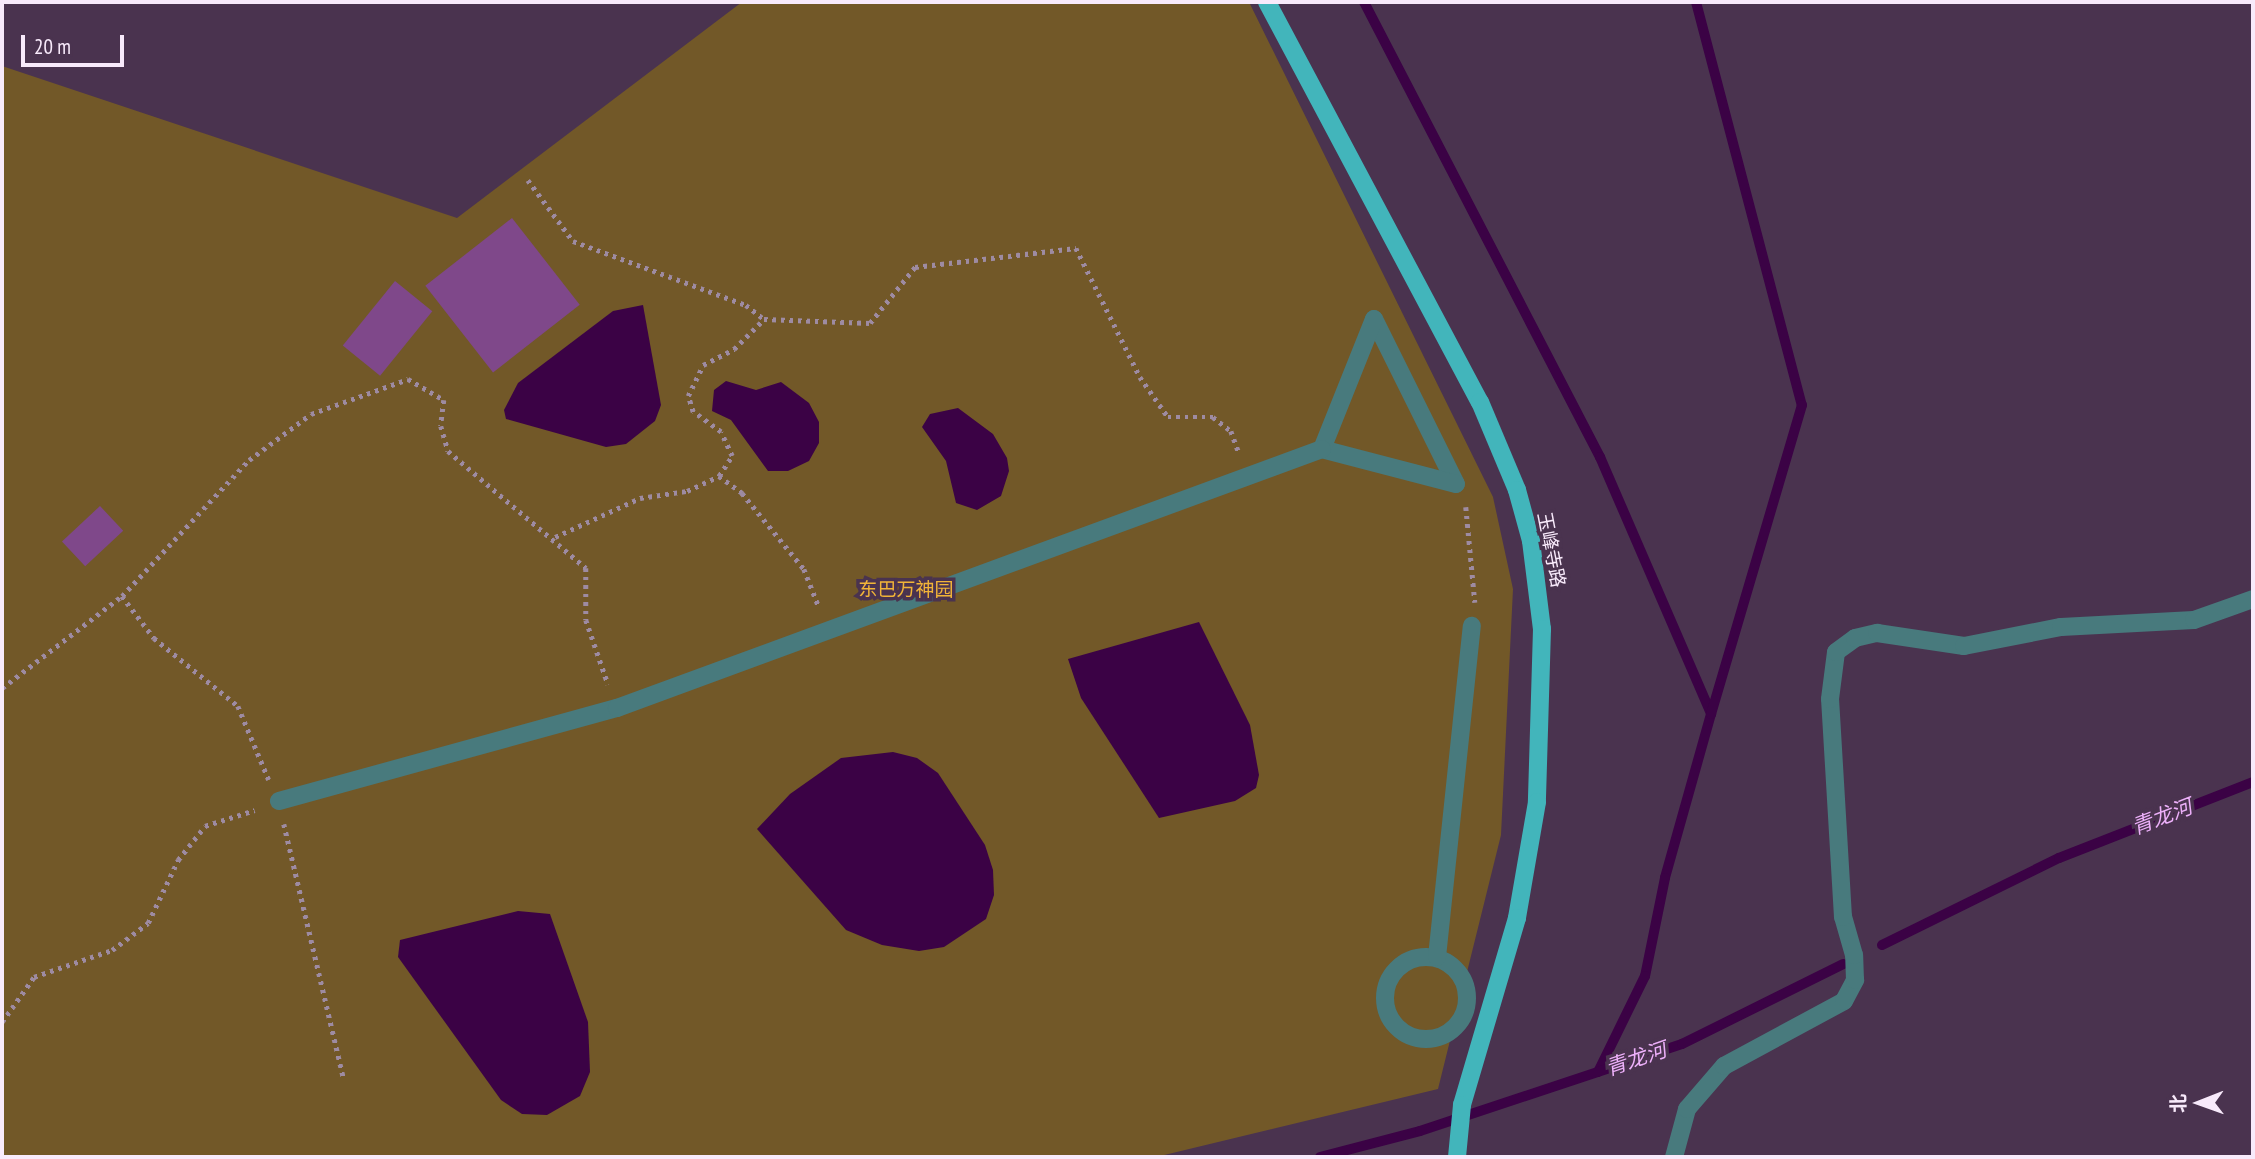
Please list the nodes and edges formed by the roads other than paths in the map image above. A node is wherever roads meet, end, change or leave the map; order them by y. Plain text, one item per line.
1 (1267, 2) edge
2 (1322, 449) junction
3 (2253, 599) edge
4 (1472, 625) road end
5 (279, 802) road end
6 (1437, 957) junction
7 (1466, 1009) junction
8 (1487, 1020) junction
9 (1457, 1156) edge
10 (1674, 1157) edge

1 - 8 main road, 玉峰寺路
2 - 2 street
2 - 5 street
3 - 10 street
4 - 6 street
6 - 7 street
6 - 7 street
7 - 8 street
8 - 9 main road, 玉峰寺路

